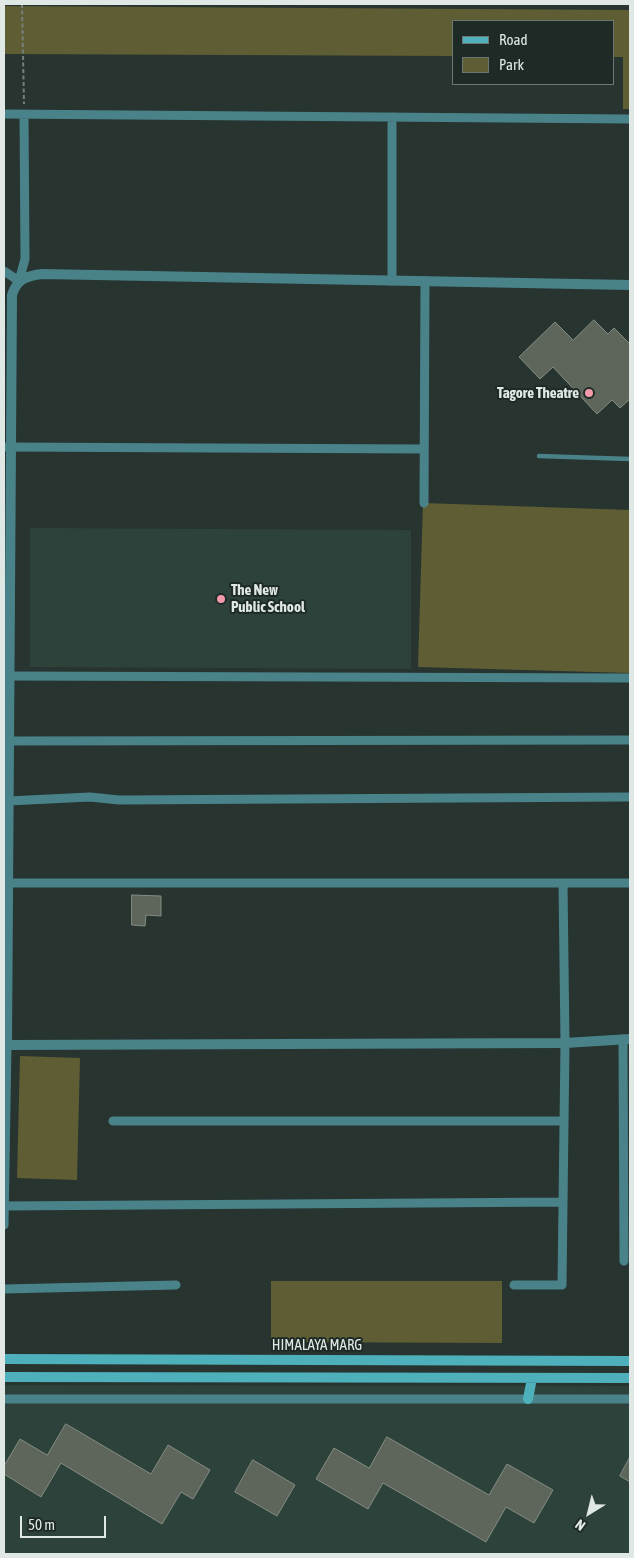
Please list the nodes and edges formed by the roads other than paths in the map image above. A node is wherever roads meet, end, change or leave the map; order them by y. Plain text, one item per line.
1 (4, 114) edge
2 (24, 114) junction
3 (392, 117) junction
4 (630, 119) edge
5 (4, 271) edge
6 (19, 281) junction
7 (392, 281) junction
8 (425, 281) junction
9 (630, 285) edge
10 (7, 447) edge
11 (424, 449) junction
12 (539, 456) dead end
13 (630, 459) edge
14 (424, 503) dead end
15 (6, 676) edge
16 (630, 678) edge
17 (630, 740) edge
18 (6, 741) edge
19 (630, 797) edge
20 (6, 808) edge
21 (6, 868) edge
22 (7, 883) junction
23 (563, 883) junction
24 (630, 883) edge
25 (626, 1039) edge
26 (565, 1043) junction
27 (5, 1045) edge
28 (113, 1121) dead end
29 (564, 1121) junction
30 (563, 1202) junction
31 (4, 1206) edge
32 (4, 1225) edge
33 (624, 1261) dead end
34 (176, 1284) dead end
35 (514, 1285) dead end
36 (4, 1289) edge
37 (4, 1359) edge
38 (630, 1361) edge
39 (4, 1377) edge
40 (532, 1378) junction
41 (630, 1378) edge
42 (4, 1398) edge
43 (528, 1399) junction
44 (630, 1399) edge

1 - 2 street
2 - 3 street
2 - 6 street
3 - 4 street
3 - 7 street
5 - 6 street
6 - 7 street
6 - 10 street
7 - 8 street
8 - 9 street
8 - 11 street
10 - 11 street
10 - 15 street
11 - 14 street
12 - 13 lane
15 - 16 street
15 - 18 street
17 - 18 street
18 - 20 street
19 - 20 street
20 - 21 street
21 - 22 street
22 - 23 street
22 - 27 street
23 - 24 street
23 - 26 street
25 - 26 street
25 - 33 street
26 - 27 street
26 - 29 street
27 - 31 street
28 - 29 street
29 - 30 street
30 - 31 street
30 - 35 street
31 - 32 street
34 - 36 street
37 - 38 main road, HIMALAYA MARG
39 - 40 main road
40 - 41 main road
40 - 43 main road
42 - 43 street
43 - 44 street

